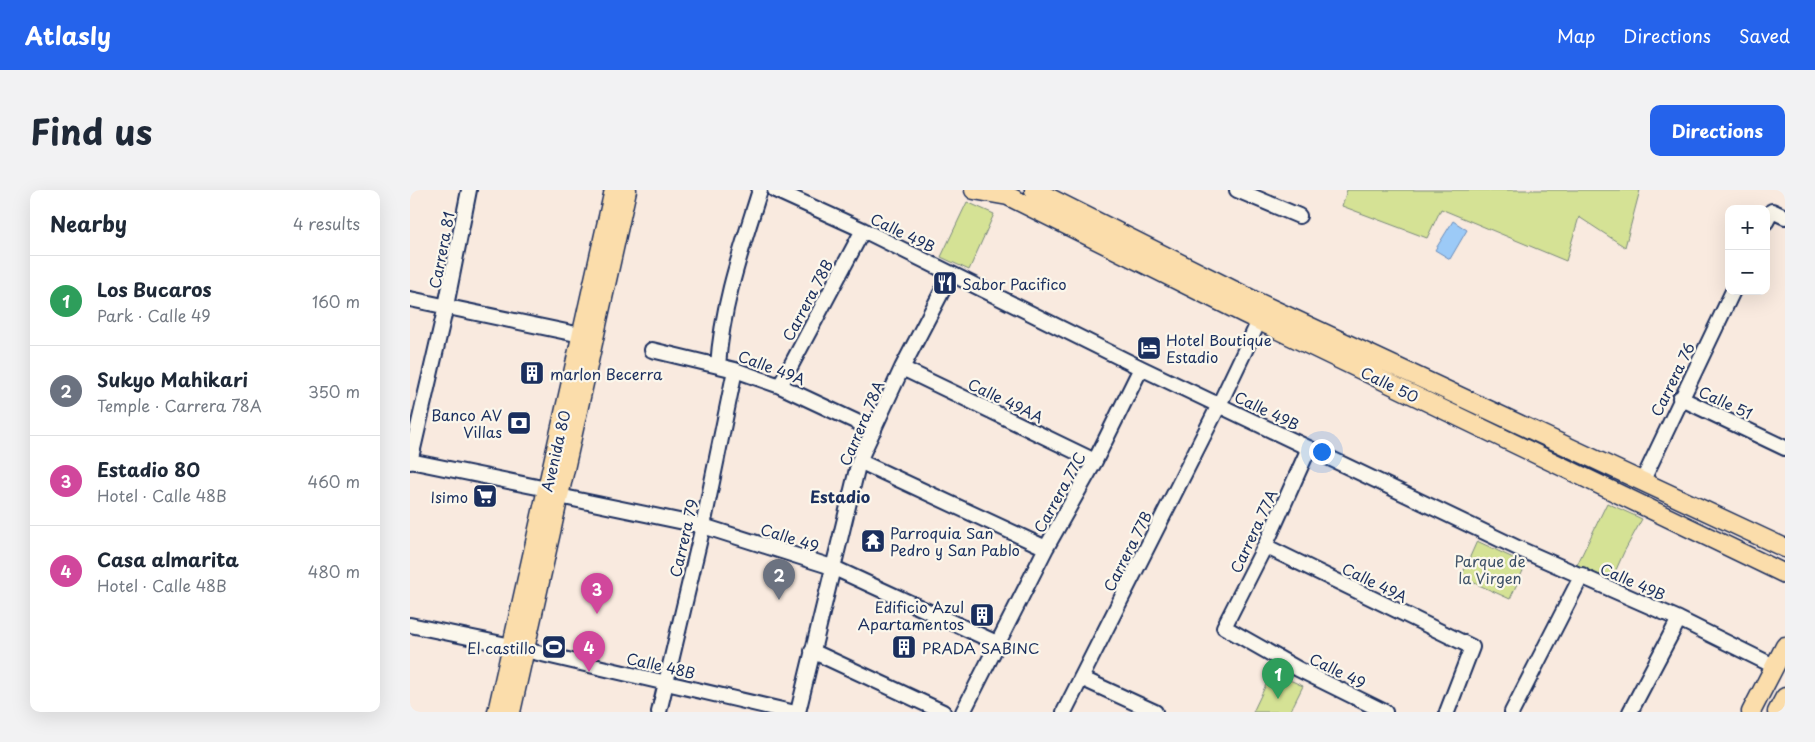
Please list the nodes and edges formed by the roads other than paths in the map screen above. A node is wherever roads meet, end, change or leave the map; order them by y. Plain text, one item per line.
1 (469, 190) edge
2 (614, 190) edge
3 (627, 190) edge
4 (760, 190) edge
5 (775, 190) edge
6 (974, 190) edge
7 (1034, 190) edge
8 (1237, 190) edge
9 (1002, 193) edge
10 (1299, 216) dead end
11 (1770, 216) edge
12 (1785, 217) edge
13 (863, 230) junction
14 (951, 274) junction
15 (1730, 295) edge
16 (410, 299) edge
17 (446, 306) junction
18 (1259, 321) junction
19 (581, 335) junction
20 (652, 350) dead end
21 (718, 366) junction
22 (902, 368) junction
23 (1141, 368) junction
24 (735, 370) junction
25 (780, 386) junction
26 (1680, 398) junction
27 (1219, 405) junction
28 (874, 430) junction
29 (1309, 448) junction
30 (1785, 448) edge
31 (410, 461) edge
32 (859, 461) junction
33 (1095, 461) junction
34 (1643, 480) junction
35 (553, 493) junction
36 (703, 526) junction
37 (1265, 546) junction
38 (1046, 548) junction
39 (1785, 548) edge
40 (832, 567) junction
41 (1785, 574) edge
42 (1582, 576) junction
43 (1679, 619) junction
44 (410, 625) edge
45 (1224, 627) joint
46 (999, 644) junction
47 (1785, 646) edge
48 (518, 648) junction
49 (812, 651) junction
50 (1774, 666) junction
51 (1081, 678) junction
52 (666, 683) junction
53 (1785, 697) edge
54 (497, 712) edge
55 (511, 712) edge
56 (659, 712) edge
57 (791, 712) edge
58 (798, 712) edge
59 (943, 712) edge
60 (964, 712) edge
61 (1064, 712) edge
62 (1155, 712) edge
63 (1385, 712) edge
64 (1447, 712) edge
65 (1512, 712) edge
66 (1630, 712) edge
67 (1751, 712) edge
68 (1777, 712) edge

1 - 17 street, Carrera 81
2 - 19 main road, Avenida 80
3 - 35 main road, Avenida 80
4 - 21 street
5 - 13 street, Calle 49B
6 - 9 main road, Calle 50
7 - 34 main road, Calle 50
8 - 10 street
9 - 18 main road, Calle 50
11 - 12 street
13 - 14 street, Calle 49B
13 - 25 street, Carrera 78B
14 - 22 street, Carrera 78A
14 - 23 street, Calle 49B
15 - 26 street, Carrera 76
16 - 17 street
17 - 19 street
17 - 31 street, Carrera 81
18 - 27 street
18 - 41 main road, Calle 50
19 - 35 main road, Avenida 80
20 - 21 street, Calle 49A
21 - 24 street, Calle 49A
22 - 28 street, Carrera 78A
22 - 33 street, Calle 49AA
23 - 27 street, Calle 49B
23 - 33 street, Carrera 77C
24 - 25 street, Calle 49A
24 - 36 street, Carrera 79
25 - 28 street, Calle 49A
26 - 30 street, Calle 51
26 - 34 street, Carrera 76
27 - 29 street, Calle 49B
27 - 51 street, Carrera 77B
28 - 32 street, Carrera 78A
29 - 37 street, Carrera 77A
29 - 42 street, Calle 49B
31 - 35 street, Calle 49
32 - 38 street
32 - 40 street, Carrera 78A
33 - 38 street, Carrera 77C
34 - 39 main road, Calle 50
35 - 36 street, Calle 49
35 - 48 main road, Avenida 80
36 - 40 street, Calle 49
36 - 52 street, Carrera 79
37 - 45 street, Carrera 77A
37 - 64 street, Calle 49A
38 - 46 street, Carrera 77C
40 - 46 street, Calle 49
40 - 49 street, Carrera 78A
42 - 43 street, Calle 49B
42 - 65 street
43 - 50 street, Calle 49B
43 - 66 street
44 - 48 street, Calle 48B
45 - 63 street, Calle 49
46 - 60 street, Carrera 77C
47 - 50 main road
48 - 52 street, Calle 48B
48 - 54 main road, Avenida 80
48 - 55 main road, Avenida 80
49 - 58 street, Carrera 78A
49 - 59 street
50 - 67 main road
51 - 61 street, Carrera 77B
51 - 62 street
52 - 56 street, Carrera 79
52 - 57 street, Calle 48B
53 - 68 main road

